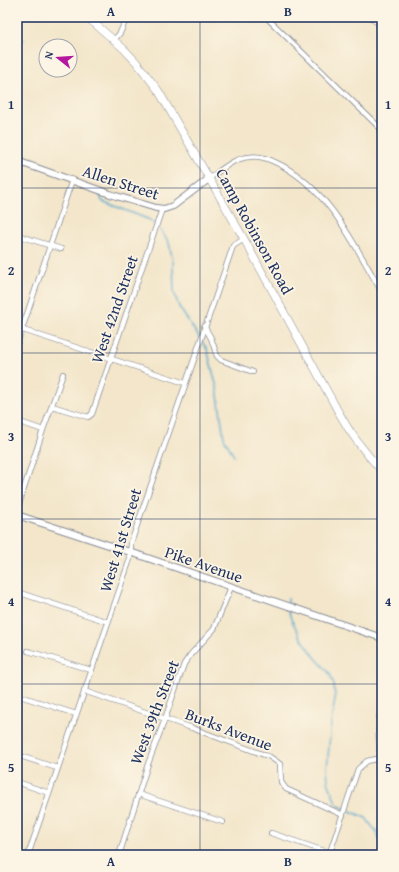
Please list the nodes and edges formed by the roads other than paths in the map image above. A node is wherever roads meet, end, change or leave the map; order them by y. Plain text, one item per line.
1 (87, 17) edge
2 (127, 17) edge
3 (266, 17) edge
4 (371, 17) edge
5 (382, 27) edge
6 (114, 40) junction
7 (382, 130) edge
8 (17, 161) edge
9 (210, 178) junction
10 (72, 180) junction
11 (162, 209) junction
12 (17, 235) edge
13 (244, 239) junction
14 (51, 246) junction
15 (61, 249) dead end
16 (382, 292) edge
17 (204, 326) junction
18 (19, 329) edge
19 (17, 344) edge
20 (111, 359) junction
21 (253, 372) dead end
22 (63, 374) dead end
23 (185, 384) junction
24 (52, 406) junction
25 (17, 421) edge
26 (43, 430) junction
27 (382, 471) edge
28 (17, 510) edge
29 (17, 515) edge
30 (130, 552) junction
31 (231, 587) junction
32 (17, 592) edge
33 (108, 622) junction
34 (382, 638) edge
35 (28, 651) dead end
36 (91, 670) junction
37 (84, 691) junction
38 (17, 695) edge
39 (382, 705) edge
40 (76, 714) junction
41 (165, 719) junction
42 (17, 755) edge
43 (382, 759) edge
44 (57, 768) junction
45 (17, 782) edge
46 (49, 792) junction
47 (138, 794) junction
48 (343, 814) junction
49 (223, 822) dead end
50 (271, 833) dead end
51 (330, 854) edge
52 (28, 855) edge
53 (119, 855) edge

1 - 6 main road, Camp Robinson Road
2 - 6 street
3 - 7 street
4 - 5 street
6 - 9 main road, Camp Robinson Road
8 - 10 street, Allen Street
9 - 11 street, Allen Street
9 - 13 main road, Camp Robinson Road
9 - 16 street
10 - 11 street, Allen Street
10 - 14 street
11 - 20 street, West 42nd Street
12 - 14 street
13 - 17 street, West 41st Street
13 - 27 main road, Camp Robinson Road
14 - 15 street
14 - 18 street
17 - 21 street
17 - 23 street, West 41st Street
18 - 19 street
18 - 20 street
20 - 23 street
20 - 24 street, West 42nd Street
22 - 24 street
23 - 30 street, West 41st Street
24 - 26 street
25 - 26 street
26 - 28 street
29 - 30 street, Pike Avenue
30 - 31 street, Pike Avenue
30 - 33 street, West 41st Street
31 - 34 street, Pike Avenue
31 - 41 street, West 39th Street
32 - 33 street
33 - 36 street, West 41st Street
35 - 36 street
36 - 37 street, West 41st Street
37 - 40 street, West 41st Street
37 - 41 street, Burks Avenue
38 - 40 street
39 - 43 main road
40 - 44 street, West 41st Street
41 - 47 street, West 39th Street
41 - 48 street, Burks Avenue
42 - 44 street
43 - 48 street
44 - 46 street, West 41st Street
45 - 46 street
46 - 52 street, West 41st Street
47 - 49 street
47 - 53 street, West 39th Street
48 - 51 street
50 - 51 street

